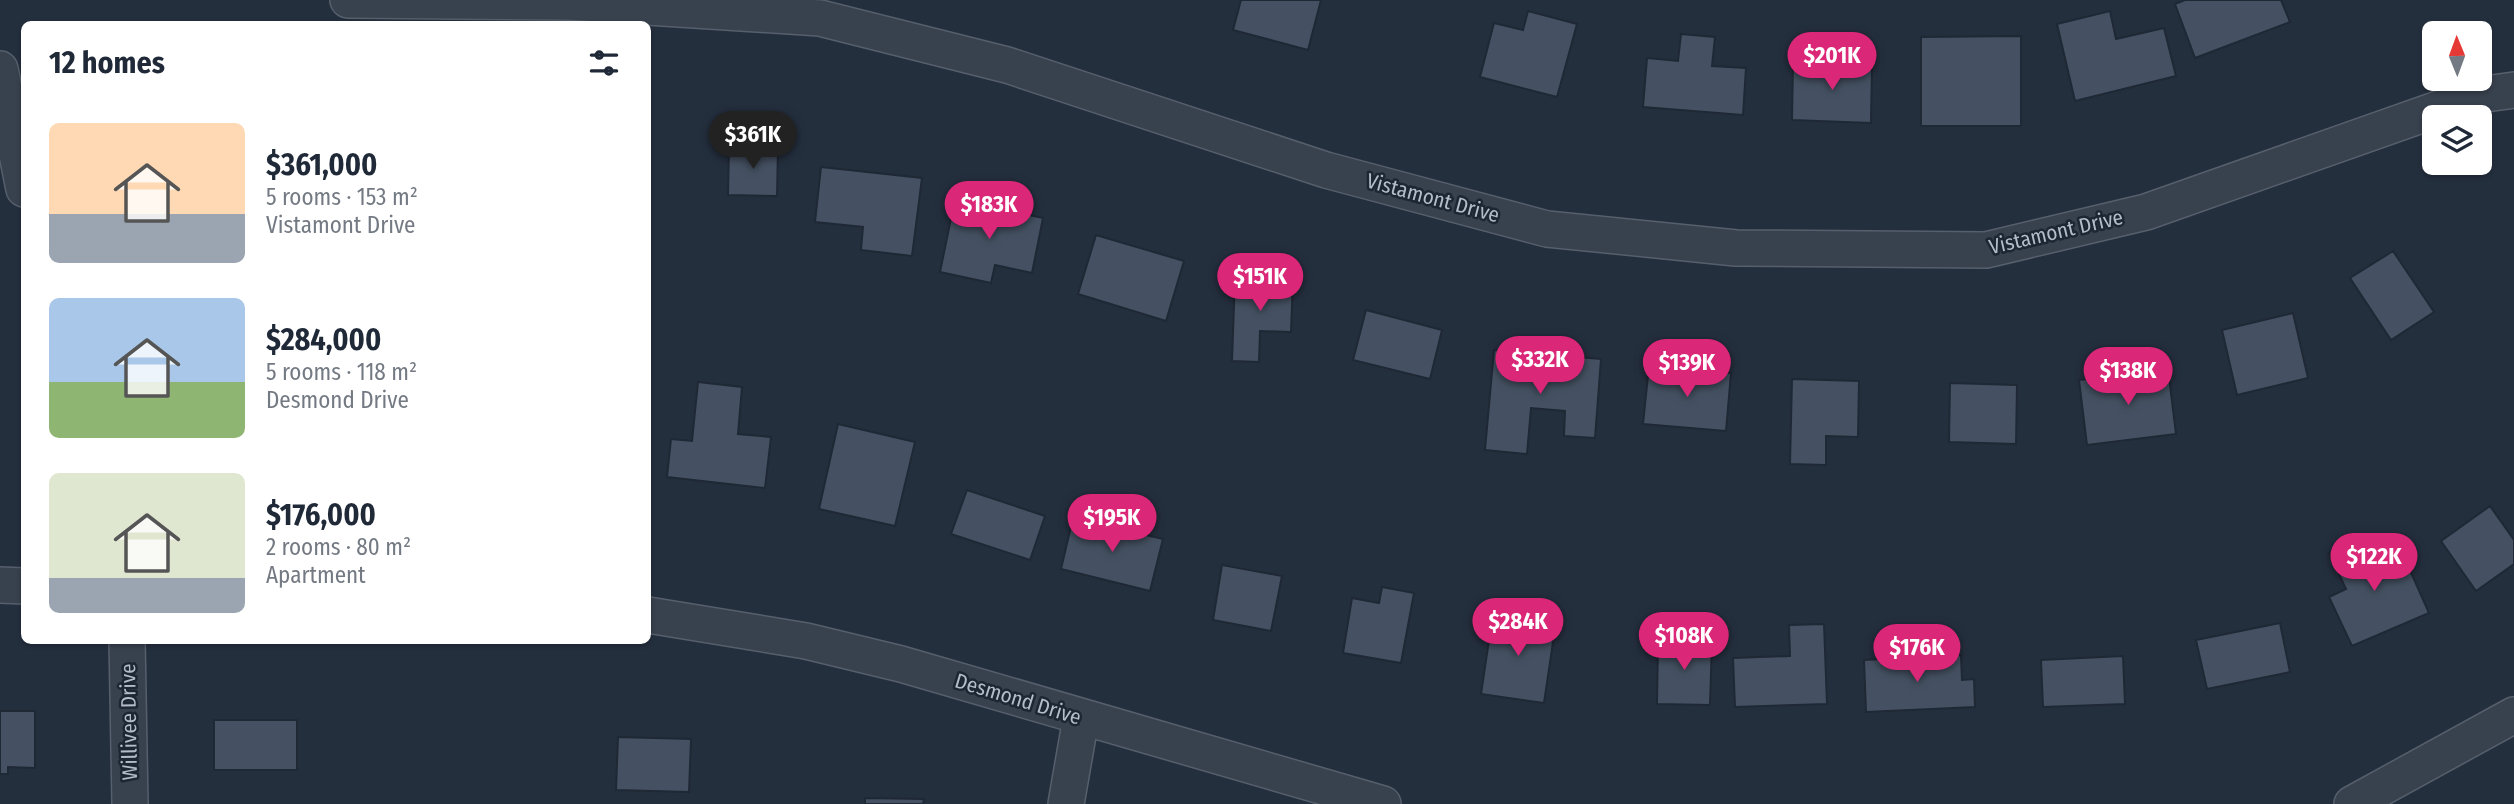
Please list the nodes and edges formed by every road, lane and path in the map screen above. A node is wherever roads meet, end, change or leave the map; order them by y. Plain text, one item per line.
1 (348, 0) edge
2 (0, 69) edge
3 (2514, 90) edge
4 (21, 174) edge
5 (0, 585) edge
6 (21, 586) edge
7 (651, 615) edge
8 (127, 644) edge
9 (2514, 715) edge
10 (1081, 718) junction
11 (130, 804) edge
12 (1066, 804) edge
13 (1383, 804) edge
14 (2352, 804) edge

1 - 3 street, Vistamont Drive
2 - 4 street
5 - 6 street
7 - 10 street, Desmond Drive
8 - 11 street, Willivee Drive
9 - 14 street
10 - 12 street
10 - 13 street, Desmond Drive

